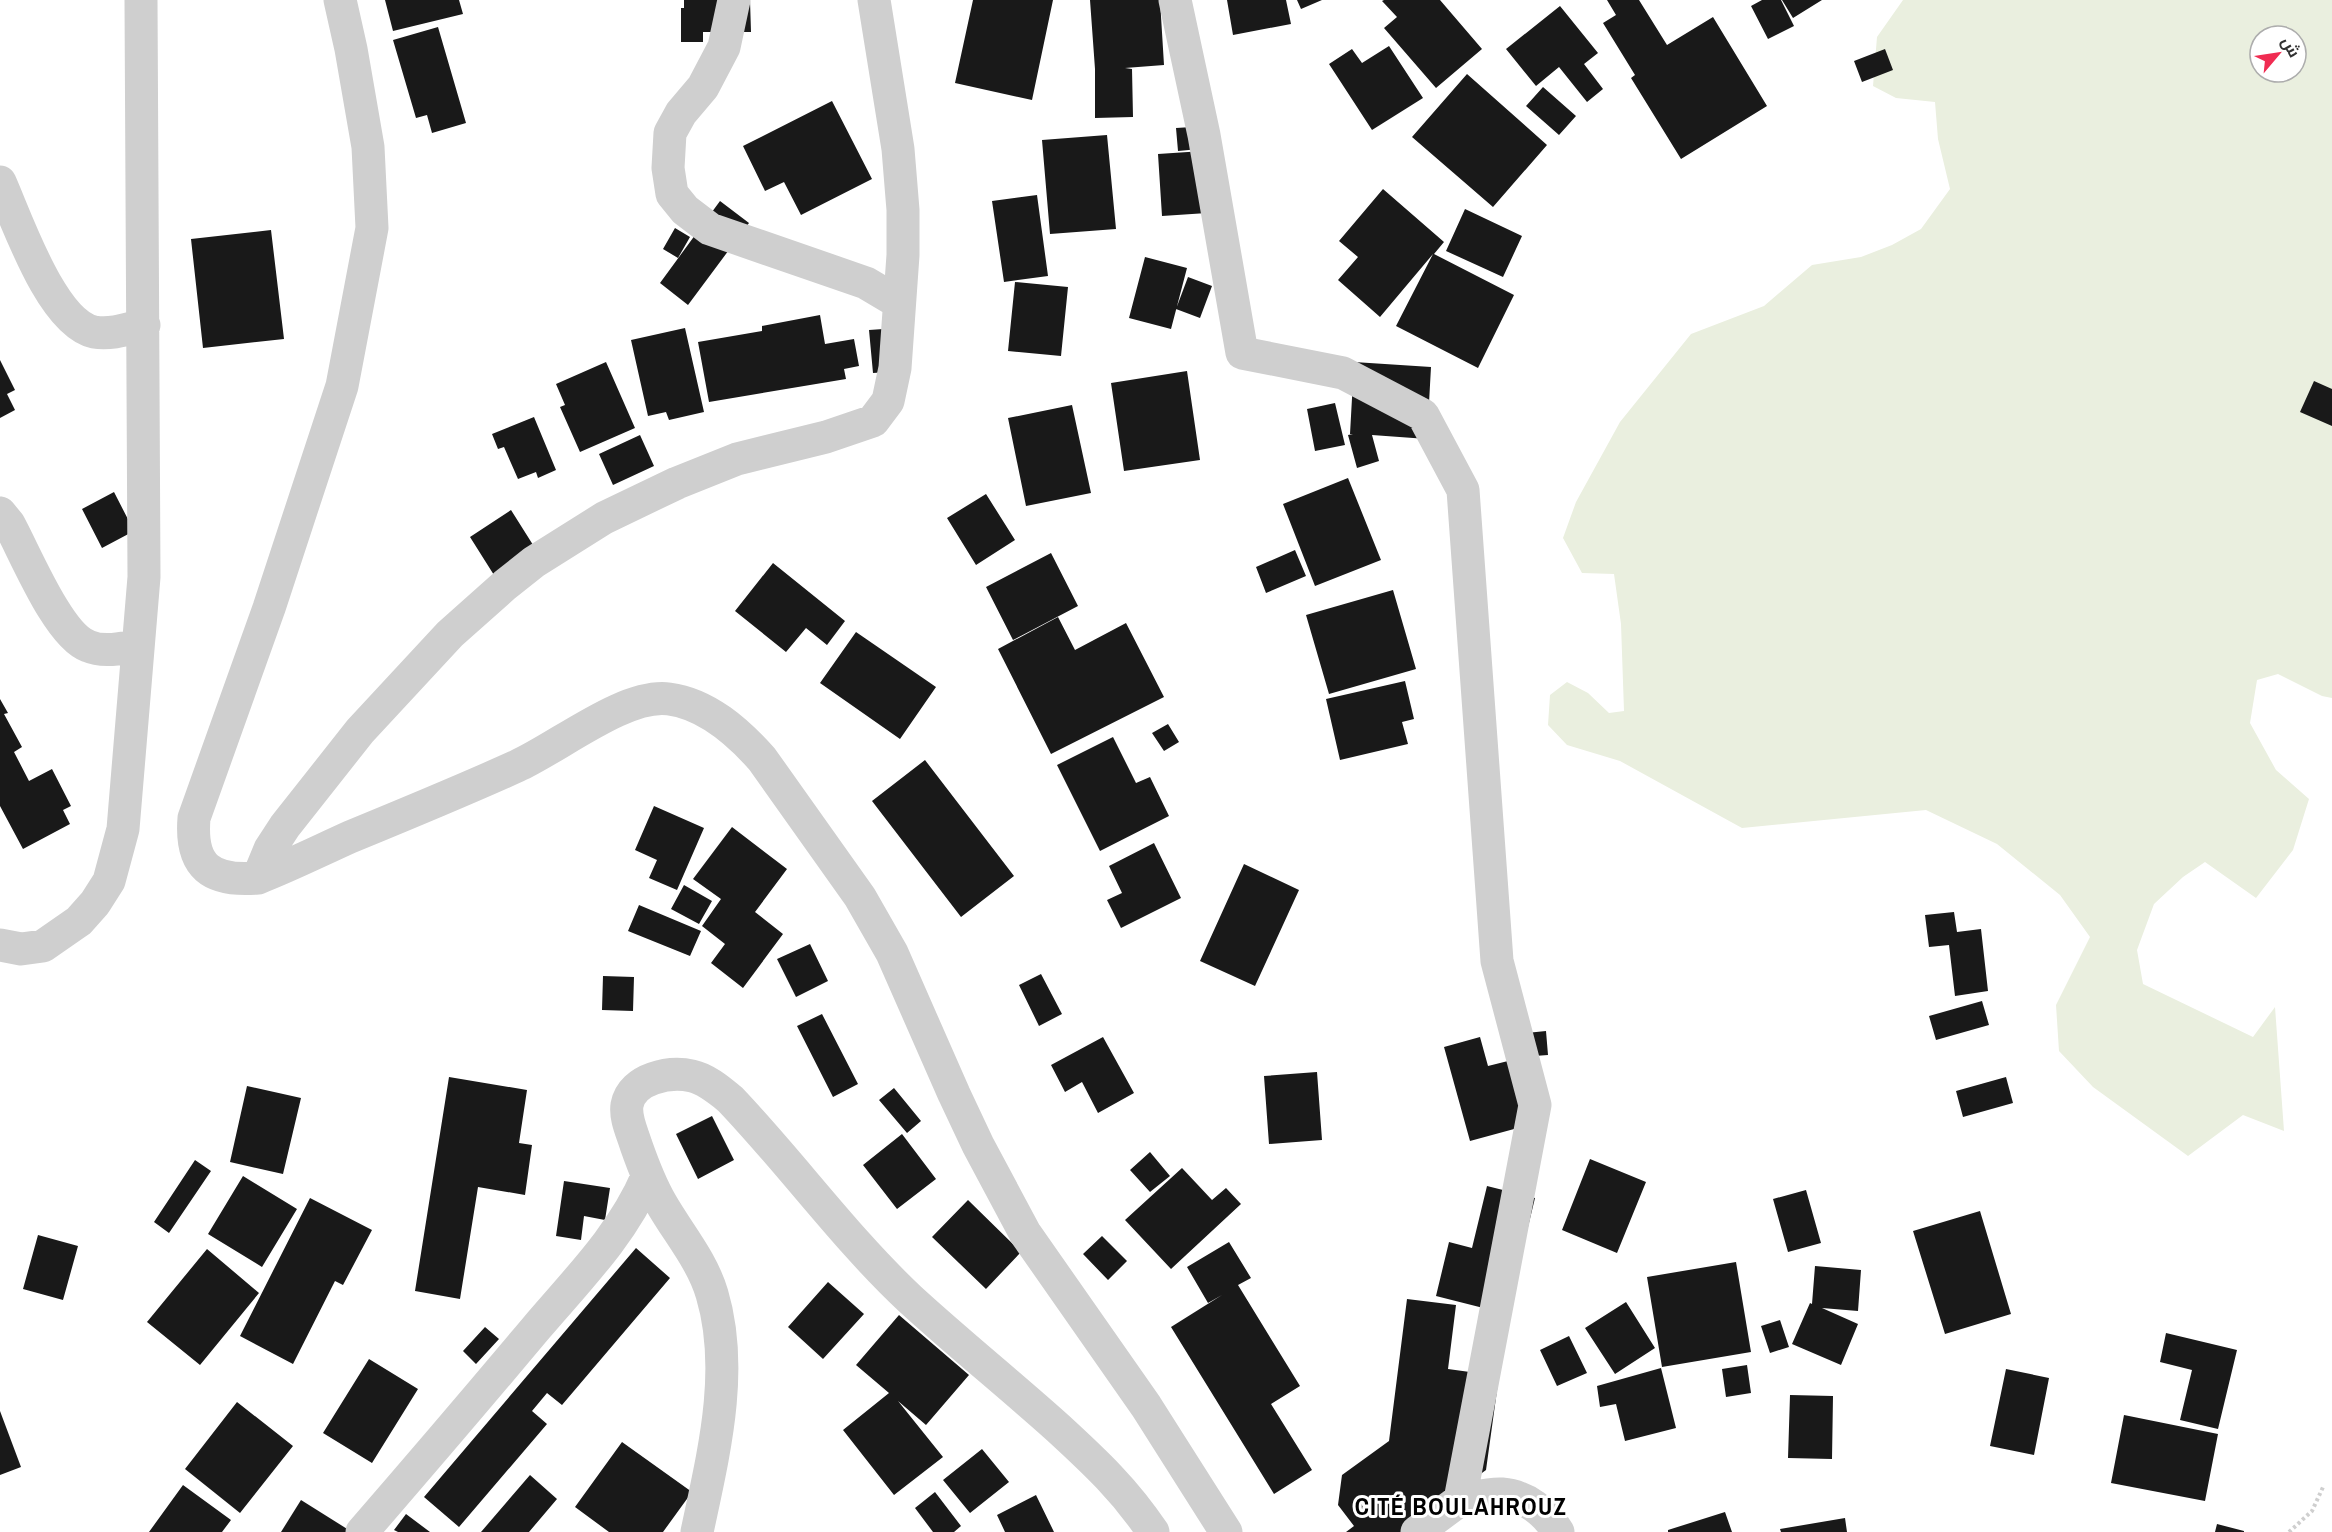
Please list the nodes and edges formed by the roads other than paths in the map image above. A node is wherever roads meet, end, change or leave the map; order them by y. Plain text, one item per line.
1 (141, 0) edge
2 (340, 0) edge
3 (734, 0) edge
4 (874, 0) edge
5 (1174, 0) edge
6 (0, 182) edge
7 (898, 302) junction
8 (144, 325) junction
9 (0, 513) edge
10 (138, 646) junction
11 (258, 878) junction
12 (0, 945) edge
13 (647, 1177) junction
14 (1460, 1500) junction
15 (362, 1532) edge
16 (697, 1532) edge
17 (1153, 1532) edge
18 (1226, 1532) edge
19 (1417, 1532) edge
20 (1558, 1532) edge

1 - 8 street
2 - 11 street
3 - 7 street
4 - 7 street
5 - 14 street
6 - 8 street
7 - 11 street
8 - 10 street
9 - 10 street
10 - 12 street
11 - 18 street
13 - 15 street
13 - 16 street
13 - 17 street
14 - 19 street
14 - 20 street

